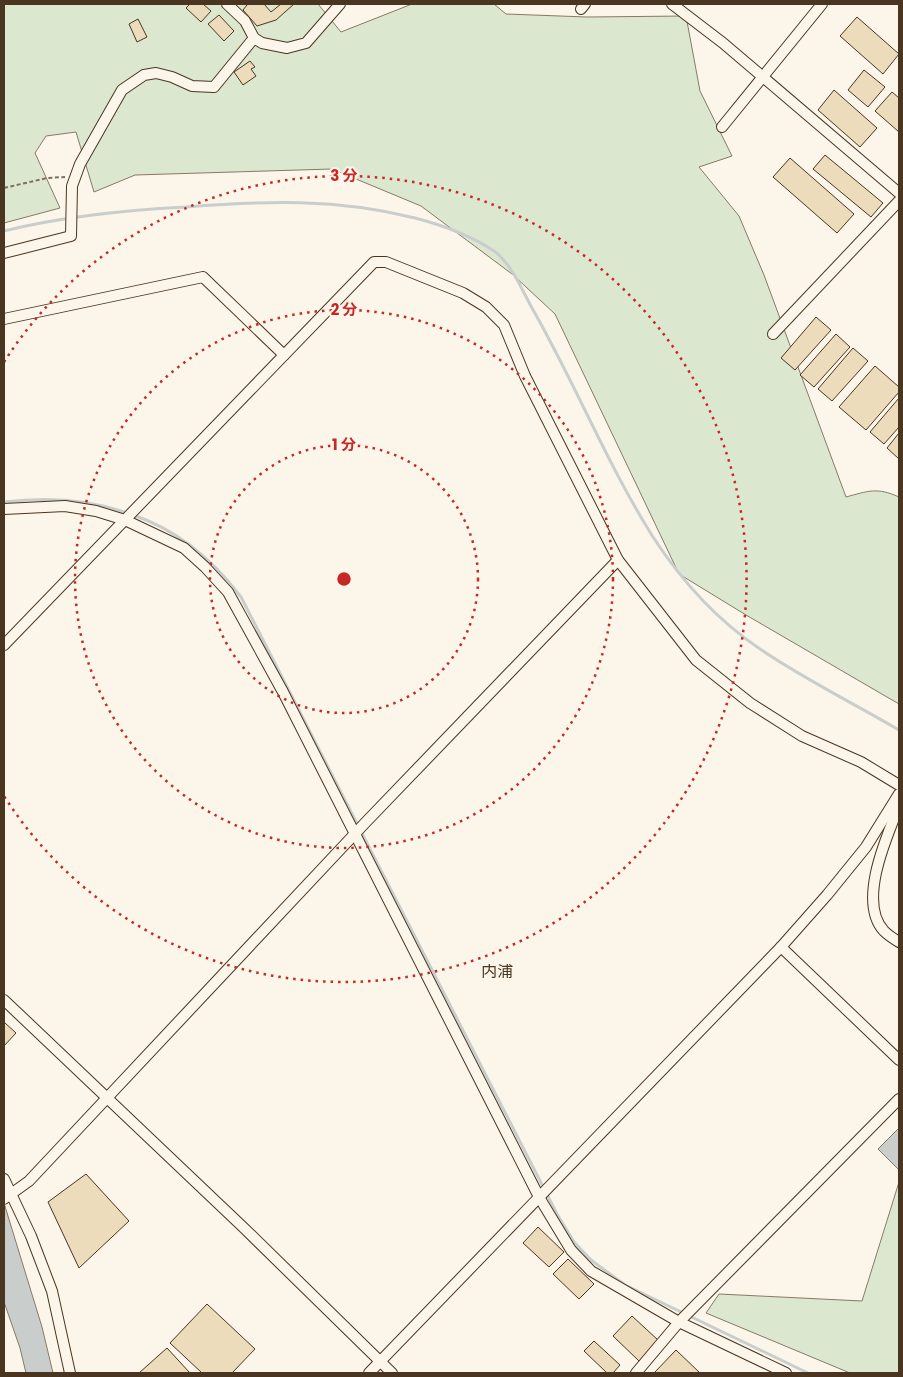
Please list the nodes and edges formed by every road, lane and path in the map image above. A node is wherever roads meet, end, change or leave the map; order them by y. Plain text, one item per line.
1 (227, 4) edge
2 (340, 4) edge
3 (672, 4) edge
4 (822, 4) edge
5 (254, 38) junction
6 (762, 77) junction
7 (722, 127) dead end
8 (77, 176) junction
9 (4, 188) edge
10 (899, 193) edge
11 (899, 201) edge
12 (4, 253) edge
13 (4, 319) edge
14 (773, 334) dead end
15 (284, 355) junction
16 (4, 509) edge
17 (125, 519) junction
18 (618, 560) junction
19 (4, 645) edge
20 (899, 785) edge
21 (899, 794) edge
22 (899, 806) edge
23 (355, 834) junction
24 (899, 942) edge
25 (781, 947) junction
26 (4, 1000) edge
27 (899, 1060) edge
28 (107, 1097) junction
29 (899, 1098) edge
30 (4, 1179) edge
31 (8, 1197) edge
32 (539, 1198) junction
33 (679, 1322) junction
34 (380, 1362) junction
35 (70, 1373) edge
36 (369, 1373) edge
37 (392, 1373) edge
38 (636, 1373) edge
39 (786, 1373) edge

1 - 5 street
2 - 5 street
3 - 6 street
4 - 6 street
5 - 8 street
6 - 7 street
6 - 10 street
8 - 9 path
8 - 12 street
11 - 14 street
13 - 15 street
15 - 17 street
15 - 18 street
16 - 17 street
17 - 19 street
17 - 23 street
18 - 20 street
18 - 23 street
21 - 25 street
22 - 24 street
23 - 28 street
23 - 32 street
25 - 27 street
25 - 32 street
26 - 28 street
28 - 31 street
28 - 34 street
29 - 33 street
30 - 31 street
31 - 35 street
32 - 33 street
32 - 34 street
33 - 38 street
33 - 39 street
34 - 36 street
34 - 37 street

